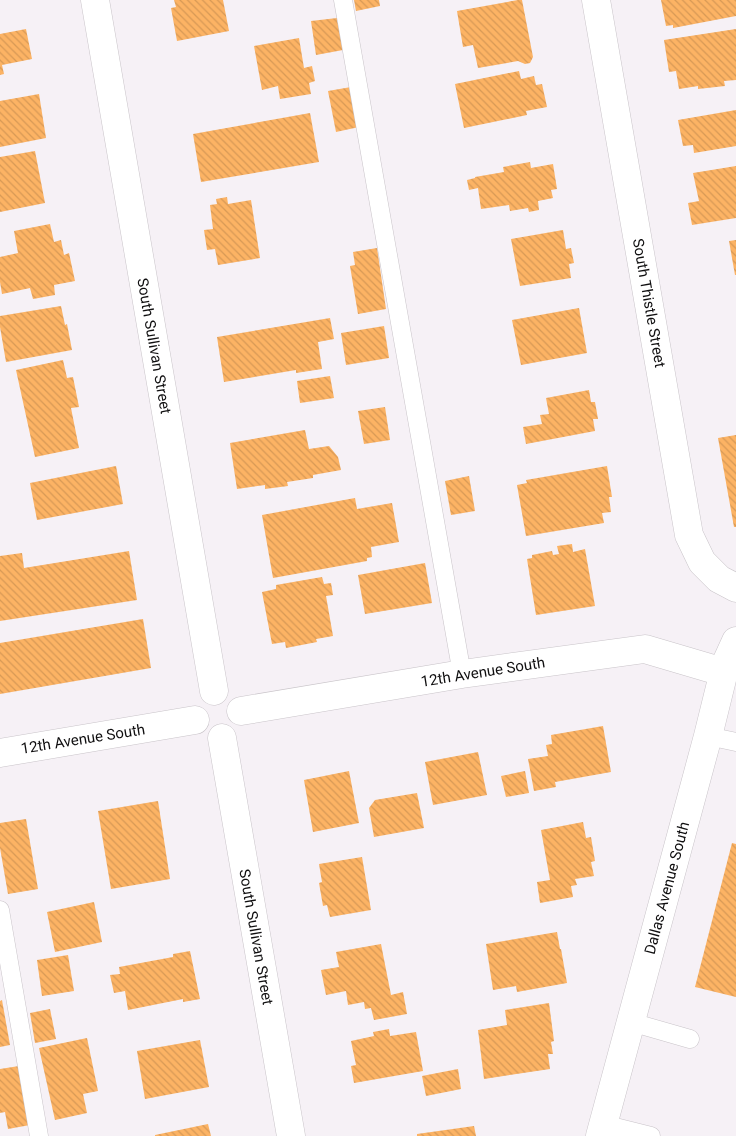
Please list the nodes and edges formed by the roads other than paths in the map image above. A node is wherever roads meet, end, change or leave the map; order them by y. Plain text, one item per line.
1 (95, 0) edge
2 (343, 0) edge
3 (596, 0) edge
4 (736, 588) edge
5 (736, 641) edge
6 (723, 672) junction
7 (462, 674) junction
8 (214, 691) junction
9 (241, 712) junction
10 (195, 720) junction
11 (708, 736) junction
12 (222, 738) junction
13 (736, 742) edge
14 (0, 753) edge
15 (0, 910) edge
16 (631, 1022) junction
17 (690, 1039) dead end
18 (601, 1130) edge
19 (39, 1136) edge
20 (291, 1136) edge
21 (651, 1136) edge

1 - 8 street, South Sullivan Street
2 - 7 lane
3 - 4 street, South Thistle Street
5 - 6 street, Dallas Avenue South
6 - 7 street, 12th Avenue South
6 - 11 street, Dallas Avenue South
7 - 9 street, 12th Avenue South
8 - 9 street
8 - 10 street
9 - 12 street
10 - 12 street
10 - 14 street, 12th Avenue South
11 - 13 lane
11 - 16 street, Dallas Avenue South
12 - 20 street, South Sullivan Street
15 - 19 lane
16 - 17 lane
16 - 18 street, Dallas Avenue South
18 - 21 lane

